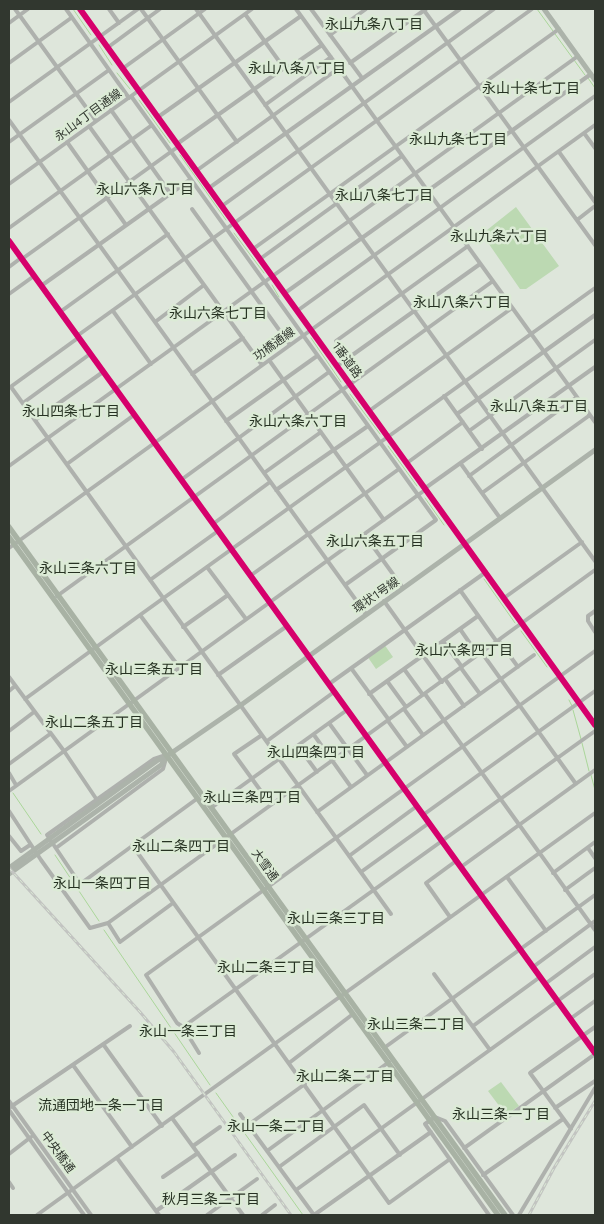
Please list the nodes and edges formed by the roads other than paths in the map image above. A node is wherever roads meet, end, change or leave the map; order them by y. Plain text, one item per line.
1 (15, 9) edge
2 (28, 9) edge
3 (66, 9) edge
4 (81, 9) edge
5 (108, 9) edge
6 (136, 9) edge
7 (160, 9) edge
8 (196, 9) edge
9 (205, 9) edge
10 (252, 9) edge
11 (296, 9) edge
12 (311, 9) edge
13 (366, 9) edge
14 (425, 9) edge
15 (460, 9) edge
16 (494, 9) edge
17 (532, 9) edge
18 (544, 9) edge
19 (200, 13) junction
20 (245, 14) junction
21 (20, 15) junction
22 (301, 16) junction
23 (71, 18) junction
24 (147, 18) junction
25 (9, 23) edge
26 (119, 23) junction
27 (436, 26) junction
28 (556, 31) junction
29 (330, 35) junction
30 (100, 36) junction
31 (216, 36) junction
32 (162, 40) junction
33 (39, 41) junction
34 (265, 41) junction
35 (448, 43) junction
36 (90, 44) junction
37 (322, 45) junction
38 (107, 48) junction
39 (331, 57) junction
40 (575, 58) junction
41 (461, 61) junction
42 (178, 62) junction
43 (235, 62) junction
44 (9, 63) edge
45 (350, 63) junction
46 (57, 67) junction
47 (284, 68) junction
48 (339, 68) junction
49 (122, 69) junction
50 (108, 70) junction
51 (588, 76) junction
52 (362, 78) junction
53 (595, 80) edge
54 (351, 86) junction
55 (480, 87) junction
56 (254, 89) junction
57 (139, 90) junction
58 (198, 90) junction
59 (76, 94) junction
60 (595, 96) edge
61 (130, 97) junction
62 (9, 102) edge
63 (364, 103) junction
64 (266, 104) junction
65 (111, 110) junction
66 (499, 113) junction
67 (218, 116) junction
68 (274, 116) junction
69 (158, 117) junction
70 (9, 120) edge
71 (96, 121) junction
72 (377, 121) junction
73 (152, 125) junction
74 (595, 125) edge
75 (89, 126) junction
76 (512, 131) junction
77 (286, 133) junction
78 (584, 133) junction
79 (19, 135) junction
80 (132, 139) junction
81 (9, 142) edge
82 (67, 142) junction
83 (237, 142) junction
84 (178, 145) junction
85 (395, 146) junction
86 (524, 147) junction
87 (595, 148) edge
88 (298, 150) junction
89 (171, 152) junction
90 (558, 152) junction
91 (110, 155) junction
92 (402, 156) junction
93 (39, 162) junction
94 (151, 167) junction
95 (538, 167) junction
96 (311, 168) junction
97 (196, 171) junction
98 (87, 172) junction
99 (415, 173) junction
100 (190, 179) junction
101 (129, 182) junction
102 (9, 184) edge
103 (209, 188) junction
104 (428, 190) junction
105 (60, 191) junction
106 (170, 193) junction
107 (329, 193) junction
108 (107, 198) junction
109 (595, 202) edge
110 (337, 203) junction
111 (222, 206) junction
112 (595, 206) edge
113 (441, 208) junction
114 (149, 209) junction
115 (192, 209) dead end
116 (80, 218) junction
117 (577, 220) junction
118 (349, 221) junction
119 (234, 224) junction
120 (126, 225) junction
121 (454, 227) junction
122 (9, 228) edge
123 (227, 229) junction
124 (168, 234) junction
125 (362, 238) junction
126 (213, 239) junction
127 (9, 241) edge
128 (99, 244) junction
129 (595, 245) edge
130 (468, 246) junction
131 (253, 249) junction
132 (374, 255) junction
133 (21, 259) junction
134 (185, 259) junction
135 (260, 259) junction
136 (480, 264) junction
137 (9, 267) edge
138 (117, 270) junction
139 (388, 274) junction
140 (34, 276) junction
141 (272, 276) junction
142 (264, 281) junction
143 (493, 281) junction
144 (204, 285) junction
145 (41, 286) junction
146 (595, 288) edge
147 (250, 291) junction
148 (9, 294) edge
149 (285, 294) junction
150 (402, 294) junction
151 (135, 295) junction
152 (512, 308) junction
153 (113, 311) junction
154 (223, 311) junction
155 (297, 311) junction
156 (414, 311) junction
157 (60, 312) junction
158 (595, 315) edge
159 (154, 322) junction
160 (427, 329) junction
161 (311, 330) junction
162 (531, 333) junction
163 (303, 336) junction
164 (78, 337) junction
165 (242, 338) junction
166 (595, 340) edge
167 (290, 345) junction
168 (173, 348) junction
169 (544, 351) junction
170 (90, 354) junction
171 (446, 355) junction
172 (317, 356) junction
173 (348, 358) junction
174 (269, 360) junction
175 (151, 364) junction
176 (262, 365) junction
177 (337, 366) junction
178 (595, 367) edge
179 (556, 368) junction
180 (103, 372) junction
181 (329, 372) junction
182 (192, 374) junction
183 (283, 380) junction
184 (465, 381) junction
185 (350, 384) junction
186 (569, 386) junction
187 (10, 388) edge
188 (116, 389) junction
189 (342, 390) junction
190 (444, 396) junction
191 (296, 397) junction
192 (577, 397) junction
193 (478, 399) junction
194 (212, 401) junction
195 (23, 403) junction
196 (369, 411) junction
197 (457, 414) junction
198 (134, 415) junction
199 (308, 415) junction
200 (590, 415) junction
201 (490, 416) junction
202 (35, 420) junction
203 (226, 420) junction
204 (463, 422) junction
205 (595, 422) edge
206 (368, 426) junction
207 (469, 431) junction
208 (321, 432) junction
209 (503, 434) junction
210 (388, 436) junction
211 (48, 438) junction
212 (238, 438) junction
213 (380, 442) junction
214 (155, 443) junction
215 (511, 445) junction
216 (482, 448) junction
217 (333, 449) junction
218 (595, 450) edge
219 (251, 456) junction
220 (407, 463) junction
221 (524, 463) junction
222 (67, 464) junction
223 (461, 464) junction
224 (9, 466) edge
225 (346, 467) junction
226 (399, 468) junction
227 (264, 473) junction
228 (469, 476) junction
229 (181, 480) junction
230 (270, 482) junction
231 (542, 488) junction
232 (425, 489) junction
233 (276, 490) junction
234 (87, 492) junction
235 (365, 493) junction
236 (482, 493) junction
237 (418, 495) junction
238 (194, 498) junction
239 (289, 508) junction
240 (500, 518) junction
241 (384, 520) junction
242 (213, 524) junction
243 (9, 527) edge
244 (218, 532) junction
245 (308, 534) junction
246 (364, 534) junction
247 (9, 537) edge
248 (582, 542) junction
249 (466, 543) junction
250 (14, 544) edge
251 (126, 546) junction
252 (232, 550) junction
253 (382, 559) junction
254 (327, 560) junction
255 (595, 562) edge
256 (208, 567) junction
257 (595, 570) edge
258 (486, 572) junction
259 (250, 576) junction
260 (150, 580) junction
261 (345, 585) junction
262 (403, 588) junction
263 (460, 590) junction
264 (228, 595) junction
265 (55, 597) junction
266 (504, 598) junction
267 (163, 599) junction
268 (384, 601) junction
269 (270, 602) junction
270 (595, 611) edge
271 (366, 614) junction
272 (140, 615) junction
273 (478, 616) junction
274 (246, 619) junction
275 (522, 623) junction
276 (287, 626) junction
277 (183, 627) junction
278 (405, 629) junction
279 (460, 629) junction
280 (595, 632) edge
281 (443, 641) junction
282 (498, 641) junction
283 (93, 649) junction
284 (595, 651) edge
285 (201, 652) junction
286 (480, 654) junction
287 (423, 655) junction
288 (534, 655) dead end
289 (308, 656) junction
290 (179, 667) junction
291 (518, 667) junction
292 (351, 668) junction
293 (461, 668) junction
294 (404, 669) junction
295 (218, 676) junction
296 (560, 676) junction
297 (9, 677) edge
298 (500, 679) junction
299 (387, 681) junction
300 (444, 681) junction
301 (329, 684) junction
302 (15, 686) junction
303 (9, 691) edge
304 (595, 691) edge
305 (334, 692) junction
306 (369, 694) junction
307 (480, 694) junction
308 (424, 695) junction
309 (26, 700) junction
310 (131, 702) junction
311 (577, 704) junction
312 (241, 705) junction
313 (464, 706) junction
314 (520, 706) junction
315 (405, 708) junction
316 (348, 710) junction
317 (34, 712) junction
318 (388, 721) junction
319 (444, 721) junction
320 (329, 723) junction
321 (595, 725) edge
322 (9, 730) edge
323 (595, 731) edge
324 (538, 732) junction
325 (50, 734) junction
326 (262, 734) junction
327 (314, 735) junction
328 (423, 735) junction
329 (366, 736) junction
330 (267, 741) junction
331 (298, 746) junction
332 (462, 746) junction
333 (407, 747) junction
334 (348, 749) junction
335 (64, 751) junction
336 (169, 754) junction
337 (557, 758) junction
338 (280, 759) junction
339 (333, 761) junction
340 (385, 762) junction
341 (9, 764) edge
342 (594, 771) edge
343 (317, 772) junction
344 (9, 773) edge
345 (481, 773) junction
346 (140, 776) junction
347 (367, 776) junction
348 (252, 779) junction
349 (576, 784) junction
350 (16, 785) junction
351 (298, 785) junction
352 (351, 787) junction
353 (404, 789) junction
354 (9, 790) edge
355 (200, 796) junction
356 (500, 799) junction
357 (97, 800) junction
358 (271, 805) junction
359 (417, 806) junction
360 (209, 810) junction
361 (9, 811) edge
362 (317, 812) junction
363 (595, 813) edge
364 (423, 815) junction
365 (429, 823) junction
366 (519, 826) junction
367 (9, 836) edge
368 (228, 836) junction
369 (336, 838) junction
370 (442, 841) junction
371 (595, 842) edge
372 (30, 845) junction
373 (132, 845) junction
374 (56, 848) junction
375 (588, 848) junction
376 (539, 853) junction
377 (349, 856) junction
378 (595, 858) edge
379 (456, 861) junction
380 (9, 868) edge
381 (461, 868) junction
382 (595, 868) edge
383 (361, 872) junction
384 (553, 873) junction
385 (9, 874) edge
386 (507, 877) junction
387 (160, 885) junction
388 (266, 889) junction
389 (374, 890) junction
390 (566, 890) junction
391 (481, 895) junction
392 (595, 895) edge
393 (173, 903) junction
394 (579, 907) junction
395 (391, 914) dead end
396 (450, 918) junction
397 (108, 923) junction
398 (593, 923) edge
399 (546, 930) junction
400 (595, 930) edge
401 (198, 937) junction
402 (302, 941) junction
403 (595, 947) edge
404 (520, 949) junction
405 (533, 967) junction
406 (434, 974) dead end
407 (595, 974) edge
408 (540, 977) junction
409 (545, 984) junction
410 (235, 989) junction
411 (342, 995) junction
412 (452, 998) junction
413 (595, 1001) edge
414 (558, 1002) junction
415 (353, 1014) junction
416 (570, 1019) junction
417 (130, 1026) dead end
418 (473, 1026) junction
419 (183, 1027) junction
420 (595, 1027) edge
421 (583, 1036) junction
422 (103, 1044) junction
423 (275, 1044) junction
424 (384, 1048) junction
425 (490, 1050) junction
426 (199, 1053) dead end
427 (595, 1054) edge
428 (391, 1061) junction
429 (289, 1063) junction
430 (73, 1065) junction
431 (595, 1081) edge
432 (305, 1084) junction
433 (595, 1088) edge
434 (543, 1092) junction
435 (9, 1101) edge
436 (420, 1101) junction
437 (10, 1108) edge
438 (556, 1108) junction
439 (323, 1110) junction
440 (240, 1114) dead end
441 (172, 1118) junction
442 (563, 1118) junction
443 (432, 1119) junction
444 (248, 1125) junction
445 (162, 1126) junction
446 (220, 1127) dead end
447 (334, 1127) junction
448 (382, 1129) junction
449 (571, 1129) junction
450 (431, 1132) junction
451 (34, 1135) junction
452 (29, 1139) junction
453 (193, 1146) junction
454 (132, 1147) junction
455 (464, 1148) junction
456 (267, 1151) junction
457 (351, 1151) junction
458 (198, 1153) junction
459 (9, 1154) edge
460 (235, 1155) dead end
461 (400, 1155) junction
462 (117, 1158) junction
463 (450, 1159) junction
464 (279, 1167) junction
465 (211, 1172) junction
466 (370, 1176) junction
467 (477, 1176) junction
468 (164, 1177) dead end
469 (256, 1179) dead end
470 (9, 1182) edge
471 (13, 1188) dead end
472 (73, 1190) junction
473 (296, 1190) junction
474 (68, 1193) junction
475 (230, 1198) junction
476 (276, 1205) dead end
477 (156, 1214) edge
478 (37, 1215) edge
479 (84, 1215) edge
480 (91, 1215) edge
481 (207, 1215) edge
482 (243, 1215) edge
483 (262, 1215) edge
484 (489, 1215) edge
485 (498, 1215) edge
486 (505, 1215) edge
487 (514, 1215) edge
488 (519, 1215) edge

1 - 21 street
2 - 21 street
3 - 23 street
4 - 30 street, 1番道路
5 - 26 street
6 - 24 street
6 - 26 street
7 - 24 street
8 - 19 street
9 - 19 street
10 - 20 street, 永山4丁目通線
11 - 22 street
12 - 29 street
13 - 29 street
14 - 27 street
14 - 45 street
15 - 27 street
16 - 35 street
17 - 41 street
18 - 28 main road
19 - 31 street
19 - 32 street
20 - 31 street, 永山4丁目通線
20 - 34 street
21 - 25 street
21 - 33 street
22 - 34 street
22 - 37 street
23 - 33 street
23 - 36 street
24 - 32 street
24 - 38 street
26 - 30 street
27 - 35 street
27 - 52 street
28 - 40 main road
28 - 55 street
29 - 45 street
30 - 36 street
30 - 38 street, 1番道路
31 - 42 street, 永山4丁目通線
31 - 43 street
32 - 42 street
32 - 49 street
33 - 44 street
33 - 46 street
34 - 43 street
34 - 47 street
35 - 41 street
35 - 63 street
36 - 46 street
36 - 50 street
37 - 39 street
37 - 47 street
38 - 49 street, 1番道路
39 - 48 street
39 - 64 street
40 - 51 main road
40 - 66 street
41 - 55 street
41 - 72 street
42 - 57 street, 永山4丁目通線
42 - 58 street
43 - 56 street
43 - 58 street
45 - 52 street
46 - 59 street
46 - 62 street
47 - 56 street
48 - 54 street
48 - 68 street
49 - 57 street, 1番道路
50 - 59 street
50 - 61 street
51 - 53 main road
51 - 76 street
52 - 54 street
54 - 63 street
54 - 77 street
55 - 66 street
55 - 85 street
56 - 64 street
56 - 67 street
57 - 61 street, 永山4丁目通線
57 - 69 street, 1番道路
58 - 67 street
58 - 69 street
59 - 71 street
59 - 79 street
60 - 86 street
61 - 65 street, 永山4丁目通線
61 - 73 street
63 - 72 street
63 - 88 street
64 - 68 street
65 - 71 street, 永山4丁目通線
65 - 80 street
66 - 76 street
66 - 99 street
67 - 83 street
67 - 84 street
68 - 77 street
68 - 83 street
69 - 84 street, 1番道路
70 - 79 street
71 - 75 street, 永山4丁目通線
72 - 85 street
72 - 96 street
73 - 80 street
73 - 89 street
74 - 78 street, 功橋通線
75 - 82 street, 永山4丁目通線
75 - 91 street
76 - 86 street
76 - 104 street
77 - 88 street
77 - 103 street
78 - 87 street
78 - 90 street, 功橋通線
79 - 81 street
79 - 93 street
80 - 91 street
80 - 94 street
82 - 93 street, 永山4丁目通線
82 - 98 street
83 - 97 street
84 - 89 street
84 - 97 street, 1番道路
85 - 92 street
85 - 107 street
86 - 95 street
86 - 113 street
88 - 96 street
88 - 111 street
89 - 94 street
89 - 100 street
90 - 95 street, 功橋通線
90 - 109 street
91 - 98 street
91 - 101 street
92 - 99 street
92 - 110 street
93 - 102 street, 永山4丁目通線
93 - 105 street
94 - 101 street
94 - 106 street
95 - 117 street
95 - 121 street, 功橋通線
96 - 107 street
96 - 119 street
97 - 103 street, 1番道路
98 - 105 street
98 - 108 street
99 - 104 street
99 - 118 street
100 - 106 street
100 - 123 street
101 - 108 street
101 - 114 street
103 - 111 street, 1番道路
104 - 113 street
104 - 125 street
105 - 116 street
105 - 122 street
106 - 114 street
107 - 110 street
107 - 131 street
108 - 116 street
108 - 120 street
110 - 118 street
110 - 135 street
111 - 119 street, 1番道路
112 - 117 street
113 - 121 street
113 - 132 street
114 - 120 street
114 - 124 street
115 - 126 street
116 - 128 street
116 - 133 street
117 - 129 street
118 - 125 street
118 - 141 street
119 - 123 street
119 - 131 street, 1番道路
120 - 128 street
121 - 130 street
121 - 139 street, 功橋通線
123 - 126 street
123 - 142 street
124 - 134 street
124 - 138 street
125 - 132 street
125 - 149 street
126 - 134 street
126 - 147 street
127 - 133 street
128 - 138 street
128 - 145 street
130 - 136 street
130 - 150 street
131 - 135 street, 1番道路
132 - 139 street
132 - 155 street
133 - 137 street
133 - 140 street
134 - 144 street
134 - 151 street
135 - 141 street, 1番道路
136 - 143 street
136 - 156 street
138 - 151 street
138 - 157 street
139 - 150 street
139 - 161 street, 功橋通線
140 - 145 street
140 - 148 street
141 - 142 street
141 - 149 street, 1番道路
142 - 147 street
142 - 163 street
143 - 152 street
143 - 160 street
144 - 154 street
144 - 159 street
145 - 157 street
146 - 162 street
147 - 154 street
147 - 167 street
149 - 155 street, 1番道路
150 - 156 street
150 - 173 street
151 - 153 street
151 - 159 street
152 - 162 street
152 - 171 street
153 - 164 street
153 - 175 street
154 - 165 street
154 - 168 street
155 - 161 street, 1番道路
156 - 160 street
156 - 173 street
157 - 164 street
158 - 169 street
159 - 168 street
160 - 171 street
160 - 185 street
161 - 163 street, 功橋通線
161 - 177 street, 1番道路
162 - 169 street
162 - 184 street
163 - 167 street, 功橋通線
163 - 172 street
164 - 170 street
164 - 187 street
165 - 176 street
165 - 182 street
166 - 179 street
167 - 174 street, 功橋通線
168 - 175 street
168 - 182 street
169 - 179 street
169 - 193 street
170 - 180 street
170 - 195 street
171 - 184 street
171 - 196 street
172 - 181 street
172 - 183 street
173 - 177 street
174 - 176 street, 功橋通線
174 - 183 street
175 - 188 street
176 - 194 street, 功橋通線
177 - 185 street, 1番道路
178 - 186 street
179 - 186 street
179 - 201 street
180 - 188 street
180 - 202 street
181 - 189 street
181 - 191 street
182 - 194 street
183 - 191 street
183 - 203 street
184 - 190 street
184 - 193 street
185 - 189 street
185 - 196 street, 1番道路
186 - 192 street
186 - 209 street
187 - 195 street
188 - 198 street
188 - 211 street
189 - 199 street
189 - 206 street
190 - 197 street
190 - 210 street
191 - 199 street
191 - 212 street
192 - 200 street
192 - 215 street
193 - 197 street
193 - 201 street
194 - 203 street
194 - 214 street, 功橋通線
195 - 202 street
196 - 210 street, 1番道路
197 - 204 street
198 - 214 street
198 - 222 street
199 - 208 street
199 - 219 street
200 - 205 street
200 - 221 street
201 - 207 street
201 - 209 street
202 - 211 street
203 - 212 street
204 - 207 street
204 - 220 street
206 - 213 street
206 - 217 street
207 - 216 street
208 - 217 street
208 - 227 street
209 - 215 street
209 - 216 street
210 - 213 street
210 - 220 street, 1番道路
211 - 222 street
211 - 224 street
212 - 219 street
212 - 229 street
213 - 225 street
213 - 226 street
214 - 229 street
214 - 234 street, 功橋通線
215 - 221 street
215 - 228 street
216 - 223 street
217 - 225 street
217 - 233 street
218 - 231 main road, 環状1号線
219 - 227 street
219 - 238 street
220 - 232 street, 1番道路
221 - 231 street
221 - 236 street
222 - 234 street
223 - 228 street
223 - 232 street
225 - 235 street
225 - 239 street
226 - 235 street
226 - 237 street
227 - 230 street
228 - 236 street
229 - 238 street
230 - 233 street
230 - 242 street
231 - 240 main road, 環状1号線
231 - 248 street
232 - 237 street
232 - 249 street, 1番道路
233 - 239 street
234 - 250 street, 功橋通線
234 - 251 street
235 - 241 street
235 - 245 street
236 - 240 street
237 - 241 street
237 - 253 street
238 - 242 street
238 - 251 street
239 - 245 street
239 - 252 street
240 - 249 main road, 環状1号線
241 - 246 street
242 - 244 street
243 - 250 highway, 大雪通
244 - 252 street
244 - 260 street
245 - 254 street
245 - 259 street
246 - 253 street
246 - 254 street
247 - 250 highway, 大雪通
248 - 255 street
248 - 266 street
249 - 258 street, 1番道路
249 - 262 main road, 環状1号線
250 - 265 highway, 大雪通
251 - 260 street
251 - 265 street
252 - 256 street
252 - 259 street
253 - 261 street
253 - 262 street
254 - 261 street
254 - 269 street
256 - 264 street
256 - 267 street
257 - 275 street
258 - 263 street
258 - 266 street, 1番道路
259 - 269 street
260 - 267 street
261 - 271 street
262 - 268 main road, 環状1号線
263 - 273 street
263 - 278 street
264 - 274 street
264 - 277 street
265 - 283 highway, 大雪通
266 - 275 street, 1番道路
267 - 272 street
267 - 277 street
268 - 271 main road, 環状1号線
268 - 278 street
269 - 274 street
269 - 276 street
270 - 280 street
271 - 289 main road, 環状1号線
272 - 283 street
272 - 290 street
273 - 279 street
273 - 282 street
274 - 285 street
275 - 282 street
275 - 296 street, 1番道路
276 - 289 street
276 - 295 street
277 - 285 street
278 - 287 street
278 - 292 street
279 - 281 street
279 - 286 street
281 - 287 street
281 - 293 street
282 - 286 street
282 - 291 street
283 - 309 street
283 - 310 highway, 大雪通
284 - 296 street
285 - 290 street
285 - 295 street
286 - 293 street
286 - 298 street
287 - 294 street
287 - 300 street
288 - 291 street
289 - 301 street
289 - 312 main road, 環状1号線
290 - 310 street
291 - 298 street
292 - 301 street
292 - 306 street
293 - 300 street
293 - 307 street
294 - 299 street
294 - 308 street
295 - 312 street
296 - 311 street, 1番道路
296 - 314 street
297 - 302 street
298 - 307 street
298 - 314 street
299 - 306 street
299 - 315 street
300 - 308 street
300 - 313 street
301 - 305 street
302 - 303 street
302 - 309 street
304 - 311 street
305 - 316 street
305 - 330 street
306 - 318 street
307 - 313 street
308 - 315 street
308 - 319 street
309 - 317 street
310 - 335 street
310 - 336 highway, 大雪通
311 - 321 street, 1番道路
311 - 324 street
312 - 326 street
312 - 336 main road, 環状1号線
313 - 319 street
314 - 324 street
314 - 332 street
315 - 318 street
315 - 328 street
316 - 320 street
316 - 329 street
317 - 322 street
317 - 325 street
318 - 329 street
318 - 333 street
319 - 328 street
319 - 332 street
320 - 327 street
320 - 334 street
323 - 337 street
324 - 337 street
324 - 345 street
325 - 335 street
325 - 341 street
326 - 330 street
326 - 348 street
327 - 331 street
327 - 339 street
328 - 333 street
329 - 334 street
329 - 340 street
330 - 338 street
331 - 338 street
331 - 343 street
332 - 345 street
332 - 353 street
333 - 340 street
334 - 339 street
334 - 347 street
335 - 350 street
335 - 357 street
336 - 346 main road, 環状1号線
336 - 355 highway, 大雪通
336 - 357 street
336 - 374 street
337 - 349 street
337 - 356 street
338 - 348 street
338 - 351 street
339 - 343 street
339 - 352 street
340 - 347 street
340 - 353 street
342 - 349 street
343 - 351 street
344 - 350 street
345 - 356 street
345 - 364 street
346 - 380 main road
346 - 385 main road
347 - 352 street
348 - 358 street
348 - 360 street
349 - 366 street
350 - 354 street
351 - 358 street
351 - 362 street
352 - 362 street
353 - 359 street
353 - 369 street
355 - 360 highway, 大雪通
355 - 373 street
356 - 366 street
356 - 370 street
357 - 374 street
358 - 368 street
359 - 364 street
359 - 377 street
360 - 368 highway, 大雪通
361 - 372 street
362 - 369 street
363 - 376 street
364 - 365 street
365 - 370 street
365 - 383 street
366 - 376 street
366 - 381 street
367 - 372 street
368 - 387 street
368 - 388 highway, 大雪通
369 - 377 street
369 - 388 street
370 - 379 street
370 - 389 street
371 - 375 street
372 - 397 street
373 - 374 street
373 - 387 street
375 - 378 street
375 - 384 street
376 - 384 street
376 - 386 street
377 - 383 street
379 - 381 street
379 - 396 street
381 - 391 street
382 - 390 street
383 - 389 street
384 - 390 street
386 - 391 street
386 - 399 street
387 - 393 street
387 - 397 street
388 - 401 street
388 - 402 highway, 大雪通
389 - 395 street
389 - 402 street
390 - 394 street
391 - 396 street
391 - 404 street
392 - 394 street
393 - 397 street
393 - 401 street
394 - 398 street
394 - 399 street
396 - 411 street
398 - 400 street
398 - 405 street
399 - 404 street
401 - 410 street
401 - 419 street
402 - 410 street
402 - 411 highway, 大雪通
403 - 409 street
404 - 405 street
404 - 412 street
405 - 408 street
406 - 412 street
407 - 414 street
408 - 409 street
408 - 418 street
409 - 414 street
410 - 419 street
410 - 423 street
411 - 415 highway, 大雪通
411 - 423 street
411 - 424 highway, 大雪通
412 - 418 street
412 - 424 street
413 - 416 street
414 - 416 street
414 - 425 street
415 - 428 highway, 大雪通
415 - 429 street
416 - 421 street
417 - 422 street
418 - 425 street
419 - 426 street
420 - 421 street
421 - 427 street
421 - 434 street
422 - 430 street
422 - 445 street
423 - 429 street
423 - 441 street
424 - 428 highway, 大雪通
425 - 436 street
427 - 434 street
428 - 436 highway, 大雪通
428 - 439 street
429 - 432 street
430 - 437 street
430 - 454 street
431 - 438 street
432 - 439 street
432 - 444 street
433 - 449 street
434 - 438 street
434 - 455 street
435 - 437 street, 中央橋通
436 - 443 highway, 大雪通
436 - 448 street
437 - 451 street, 中央橋通
437 - 452 street, 中央橋通
438 - 442 street
439 - 447 street
439 - 456 street
440 - 444 street
441 - 445 street
441 - 453 street
442 - 449 street
442 - 467 street
443 - 450 street
443 - 455 street
443 - 467 highway, 大雪通
444 - 456 street
445 - 454 street
446 - 453 street
447 - 448 street
447 - 457 street
447 - 464 street
448 - 457 street
448 - 461 street
449 - 488 street
450 - 461 street
450 - 463 street
451 - 452 street
451 - 472 street, 中央橋通
452 - 459 street
452 - 474 street, 中央橋通
453 - 458 street
454 - 462 street
455 - 467 street
456 - 464 street
457 - 466 street
457 - 473 street
458 - 465 street
458 - 468 street
460 - 465 street
461 - 466 street
462 - 472 street
462 - 477 street
463 - 466 street
463 - 484 street
464 - 473 street
465 - 475 street
465 - 477 street
466 - 473 street
467 - 485 highway, 大雪通
467 - 486 highway, 大雪通
467 - 487 street
469 - 475 street
470 - 471 street
472 - 474 street
472 - 480 street, 中央橋通
474 - 478 street
474 - 479 street, 中央橋通
475 - 481 street
475 - 482 street
476 - 483 street

